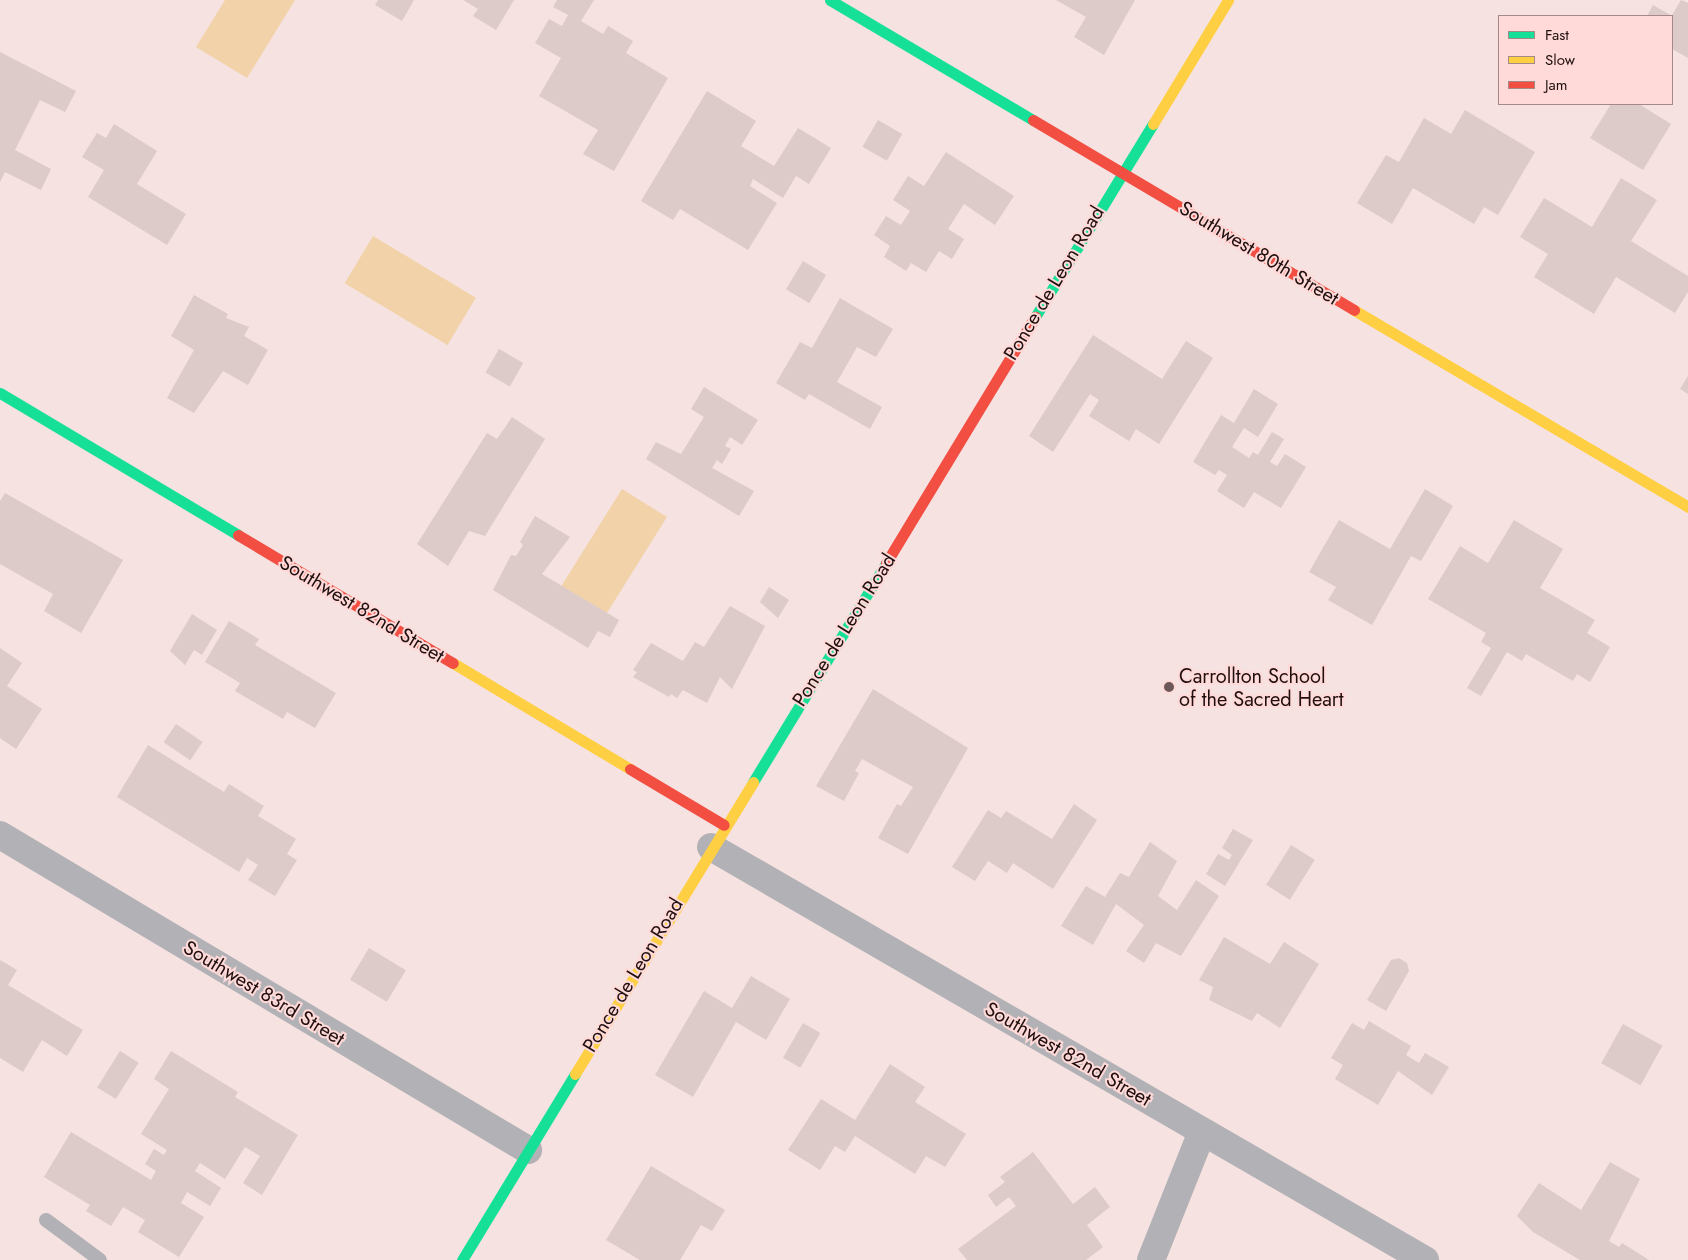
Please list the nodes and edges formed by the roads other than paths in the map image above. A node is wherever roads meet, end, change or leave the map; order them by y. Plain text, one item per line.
1 (830, 0) edge
2 (1228, 0) edge
3 (1122, 173) junction
4 (0, 393) edge
5 (1688, 507) edge
6 (0, 835) edge
7 (718, 836) junction
8 (1202, 1132) junction
9 (528, 1150) junction
10 (46, 1220) dead end
11 (100, 1260) edge
12 (462, 1260) edge
13 (1151, 1260) edge
14 (1425, 1260) edge

1 - 3 street, Southwest 80th Street
2 - 3 street, Ponce de Leon Road
3 - 5 street, Southwest 80th Street
3 - 7 street, Ponce de Leon Road
4 - 7 street, Southwest 82nd Street
6 - 9 street, Southwest 83rd Street
7 - 8 street, Southwest 82nd Street
7 - 9 street, Ponce de Leon Road
8 - 13 street
8 - 14 street, Southwest 82nd Street
9 - 12 street, Ponce de Leon Road
10 - 11 lane

